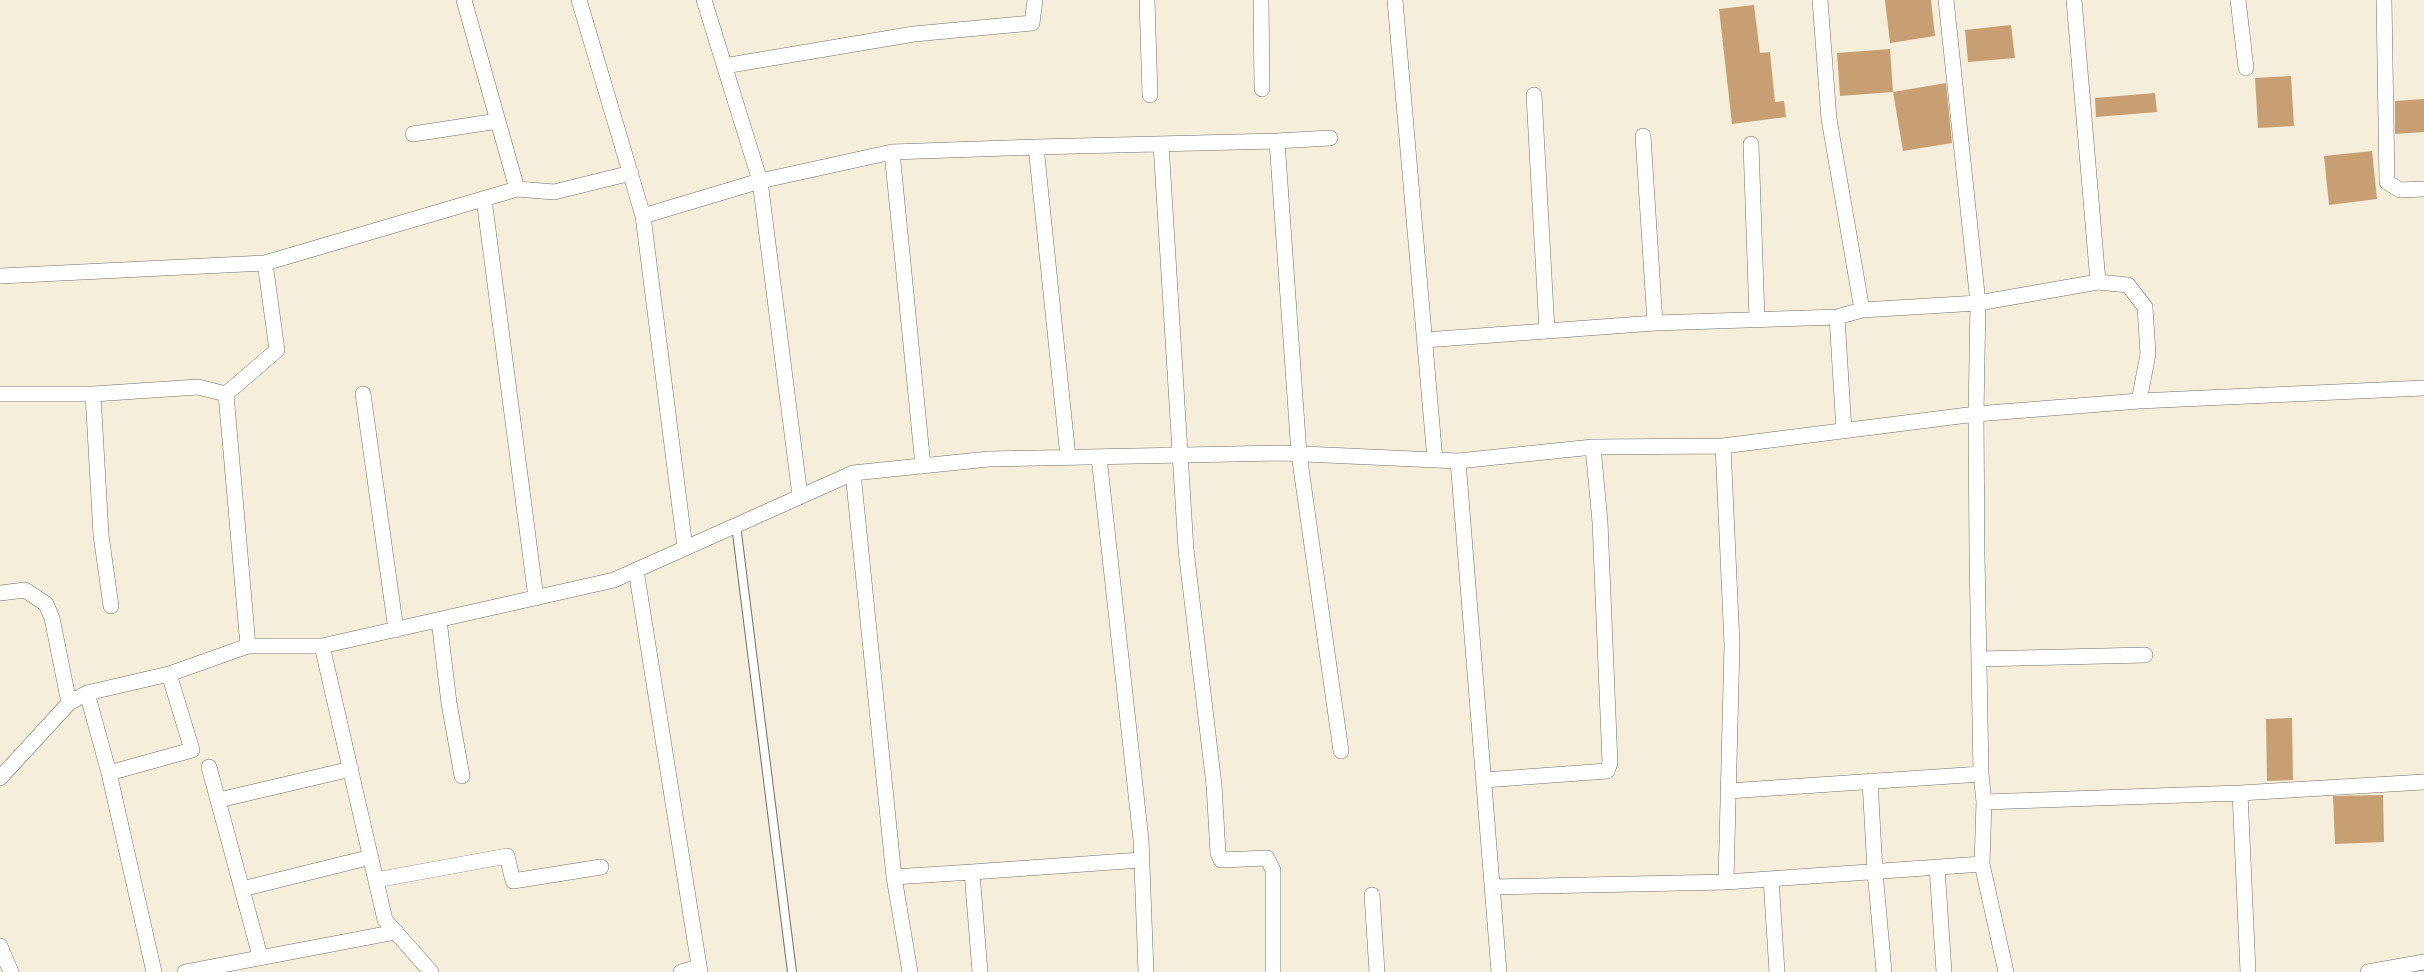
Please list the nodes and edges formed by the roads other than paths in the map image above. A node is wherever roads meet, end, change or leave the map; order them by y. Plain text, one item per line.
1 (464, 0) edge
2 (579, 0) edge
3 (704, 0) edge
4 (1035, 0) edge
5 (1147, 0) edge
6 (1261, 0) edge
7 (1395, 0) edge
8 (1820, 0) edge
9 (1946, 0) edge
10 (2074, 0) edge
11 (2238, 0) edge
12 (2384, 0) edge
13 (724, 66) junction
14 (2246, 68) dead end
15 (1262, 89) dead end
16 (1150, 95) dead end
17 (1534, 95) dead end
18 (498, 121) junction
19 (413, 134) dead end
20 (1643, 136) dead end
21 (1330, 138) dead end
22 (1277, 141) junction
23 (1161, 144) junction
24 (1750, 144) dead end
25 (1036, 147) junction
26 (892, 152) junction
27 (631, 173) junction
28 (760, 181) junction
29 (517, 189) junction
30 (2424, 189) edge
31 (484, 199) junction
32 (643, 216) junction
33 (265, 264) junction
34 (0, 276) edge
35 (2098, 282) junction
36 (1978, 303) junction
37 (1862, 310) junction
38 (1837, 317) junction
39 (1757, 319) junction
40 (1655, 323) junction
41 (1547, 331) junction
42 (1425, 340) junction
43 (2424, 388) edge
44 (0, 394) edge
45 (93, 394) junction
46 (226, 394) junction
47 (363, 394) dead end
48 (2139, 401) junction
49 (1976, 414) junction
50 (1844, 431) junction
51 (1723, 446) junction
52 (1593, 447) junction
53 (1299, 454) junction
54 (1182, 456) junction
55 (1099, 457) junction
56 (1068, 458) junction
57 (1435, 460) junction
58 (1458, 461) junction
59 (924, 466) junction
60 (853, 473) junction
61 (800, 496) junction
62 (736, 526) junction
63 (685, 548) junction
64 (636, 570) junction
65 (0, 593) edge
66 (536, 598) junction
67 (111, 606) dead end
68 (439, 620) junction
69 (396, 630) junction
70 (248, 646) junction
71 (322, 646) junction
72 (2145, 655) dead end
73 (1979, 659) junction
74 (169, 674) junction
75 (87, 693) junction
76 (69, 703) junction
77 (1341, 752) dead end
78 (209, 768) dead end
79 (351, 769) junction
80 (109, 773) junction
81 (1981, 774) junction
82 (462, 776) dead end
83 (0, 778) edge
84 (1484, 780) junction
85 (1870, 781) junction
86 (2424, 782) edge
87 (1728, 791) junction
88 (2240, 793) junction
89 (219, 800) junction
90 (1984, 802) junction
91 (371, 857) junction
92 (1141, 860) junction
93 (1982, 864) junction
94 (601, 867) dead end
95 (1937, 867) junction
96 (972, 872) junction
97 (1875, 872) junction
98 (894, 877) junction
99 (1771, 879) junction
100 (376, 880) junction
101 (1726, 882) junction
102 (1492, 887) junction
103 (242, 889) junction
104 (1372, 895) dead end
105 (396, 932) junction
106 (0, 946) edge
107 (260, 956) junction
108 (2424, 962) edge
109 (699, 969) edge
110 (11, 972) edge
111 (154, 972) edge
112 (185, 972) edge
113 (431, 972) edge
114 (681, 972) edge
115 (792, 972) edge
116 (910, 972) edge
117 (980, 972) edge
118 (1146, 972) edge
119 (1273, 972) edge
120 (1376, 972) edge
121 (1499, 972) edge
122 (1777, 972) edge
123 (1884, 972) edge
124 (1944, 972) edge
125 (2006, 972) edge
126 (2248, 972) edge
127 (2368, 972) edge

1 - 18 street
2 - 27 street
3 - 13 street
4 - 13 street
5 - 16 street
6 - 15 street
7 - 42 street
8 - 37 street
9 - 36 street
10 - 35 street
11 - 14 street
12 - 30 street
13 - 28 street
17 - 41 street
18 - 19 street
18 - 29 street
20 - 40 street
21 - 22 street
22 - 23 street
22 - 53 street
23 - 25 street
23 - 54 street
24 - 39 street
25 - 26 street
25 - 56 street
26 - 28 street
26 - 59 street
27 - 29 street
27 - 32 street
28 - 32 street
28 - 61 street
29 - 31 street
31 - 33 street
31 - 66 street
32 - 63 street
33 - 34 street
33 - 46 street
35 - 36 street
35 - 48 street
36 - 37 street
36 - 49 street
37 - 38 street
38 - 39 street
38 - 50 street
39 - 40 street
40 - 41 street
41 - 42 street
42 - 57 street
43 - 48 street
44 - 45 street
45 - 46 street
45 - 67 street
46 - 70 street
47 - 69 street
48 - 49 street
49 - 50 street
49 - 73 street
50 - 51 street
51 - 52 street
51 - 87 street
52 - 58 street
52 - 84 street
53 - 54 street
53 - 57 street
53 - 77 street
54 - 55 street
54 - 119 street
55 - 56 street
55 - 92 street
56 - 59 street
57 - 58 street
58 - 84 street
59 - 60 street
60 - 61 street
60 - 98 street
61 - 62 street
62 - 63 street
62 - 115 lane
63 - 64 street
64 - 66 street
64 - 109 street
65 - 76 street
66 - 68 street
68 - 69 street
68 - 82 street
69 - 71 street
70 - 71 street
70 - 74 street
71 - 79 street
72 - 73 street
73 - 81 street
74 - 75 street
74 - 80 street
75 - 76 street
75 - 80 street
76 - 83 street
78 - 89 street
79 - 89 street
79 - 91 street
80 - 111 street
81 - 85 street
81 - 90 street
84 - 102 street
85 - 87 street
85 - 97 street
86 - 88 street
87 - 101 street
88 - 90 street
88 - 126 street
89 - 103 street
90 - 93 street
91 - 100 street
91 - 103 street
92 - 96 street
92 - 118 street
93 - 95 street
93 - 125 street
94 - 100 street
95 - 97 street
95 - 124 street
96 - 98 street
96 - 117 street
97 - 99 street
97 - 123 street
98 - 116 street
99 - 101 street
99 - 122 street
100 - 105 street
101 - 102 street
102 - 121 street
103 - 107 street
104 - 120 street
105 - 107 street
105 - 113 street
106 - 110 street
107 - 112 street
108 - 127 street
109 - 114 street

